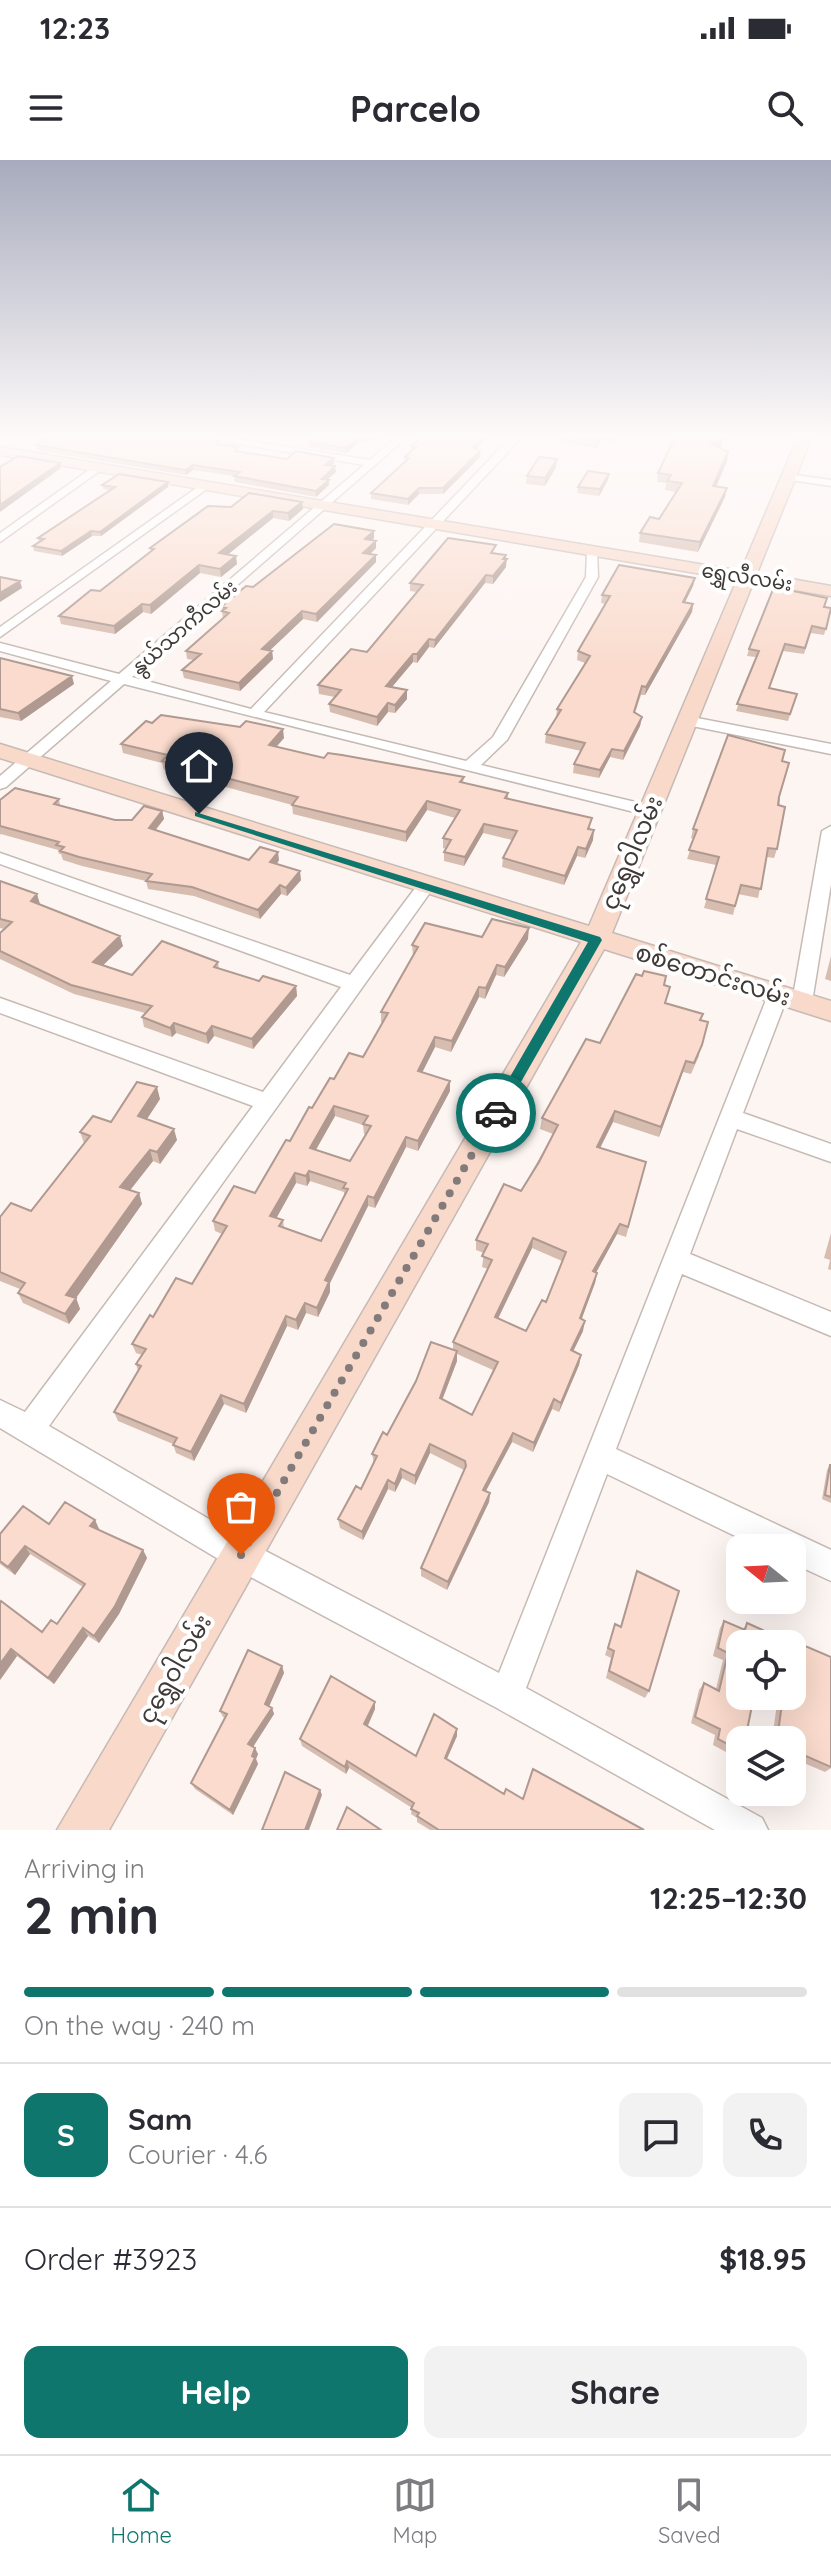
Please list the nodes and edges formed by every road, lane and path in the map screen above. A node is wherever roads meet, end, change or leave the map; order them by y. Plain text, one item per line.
1 (32, 515) edge
2 (165, 515) edge
3 (313, 515) edge
4 (382, 515) edge
5 (443, 515) edge
6 (773, 515) edge
7 (434, 524) junction
8 (0, 538) edge
9 (593, 551) junction
10 (748, 577) junction
11 (831, 591) edge
12 (0, 633) edge
13 (0, 647) edge
14 (125, 677) junction
15 (254, 714) junction
16 (687, 721) junction
17 (831, 749) edge
18 (0, 751) edge
19 (29, 760) junction
20 (469, 767) junction
21 (0, 784) edge
22 (650, 811) junction
23 (831, 831) edge
24 (0, 858) edge
25 (425, 887) junction
26 (596, 940) junction
27 (354, 984) junction
28 (790, 998) junction
29 (0, 1005) edge
30 (831, 1011) edge
31 (268, 1103) junction
32 (731, 1118) junction
33 (831, 1153) edge
34 (676, 1260) junction
35 (831, 1324) edge
36 (0, 1413) edge
37 (29, 1430) junction
38 (600, 1456) junction
39 (241, 1555) junction
40 (831, 1566) edge
41 (507, 1695) junction
42 (82, 1830) edge
43 (750, 1830) edge

1 - 8 street
2 - 12 street
3 - 14 street, နွယ်သာကီလမ်း
4 - 7 street, ရွှေလီလမ်း
5 - 7 street
6 - 10 street, ငုရွှေဝါလမ်း
7 - 9 street, ရွှေလီလမ်း
7 - 15 street
9 - 10 street, ရွှေလီလမ်း
9 - 20 street
10 - 11 street, ရွှေလီလမ်း
10 - 16 street, ငုရွှေဝါလမ်း
13 - 14 street
14 - 15 street
14 - 19 street, နွယ်သာကီလမ်း
15 - 20 street
16 - 17 street
16 - 22 street, ငုရွှေဝါလမ်း
18 - 19 street, စစ်တောင်းလမ်း
19 - 21 street, နွယ်သာကီလမ်း
19 - 25 street, စစ်တောင်းလမ်း
20 - 22 street
22 - 26 street, ငုရွှေဝါလမ်း
23 - 28 street
24 - 27 street
25 - 26 street, စစ်တောင်းလမ်း
25 - 27 street
26 - 28 street, စစ်တောင်းလမ်း
26 - 39 street, ငုရွှေဝါလမ်း
27 - 31 street
28 - 30 street, စစ်တောင်းလမ်း
28 - 32 street
29 - 31 street
31 - 37 street
32 - 33 street
32 - 34 street
34 - 35 street
34 - 38 street
36 - 37 street
37 - 39 street
38 - 40 street
38 - 41 street
39 - 41 street
39 - 42 street, ငုရွှေဝါလမ်း
41 - 43 street

